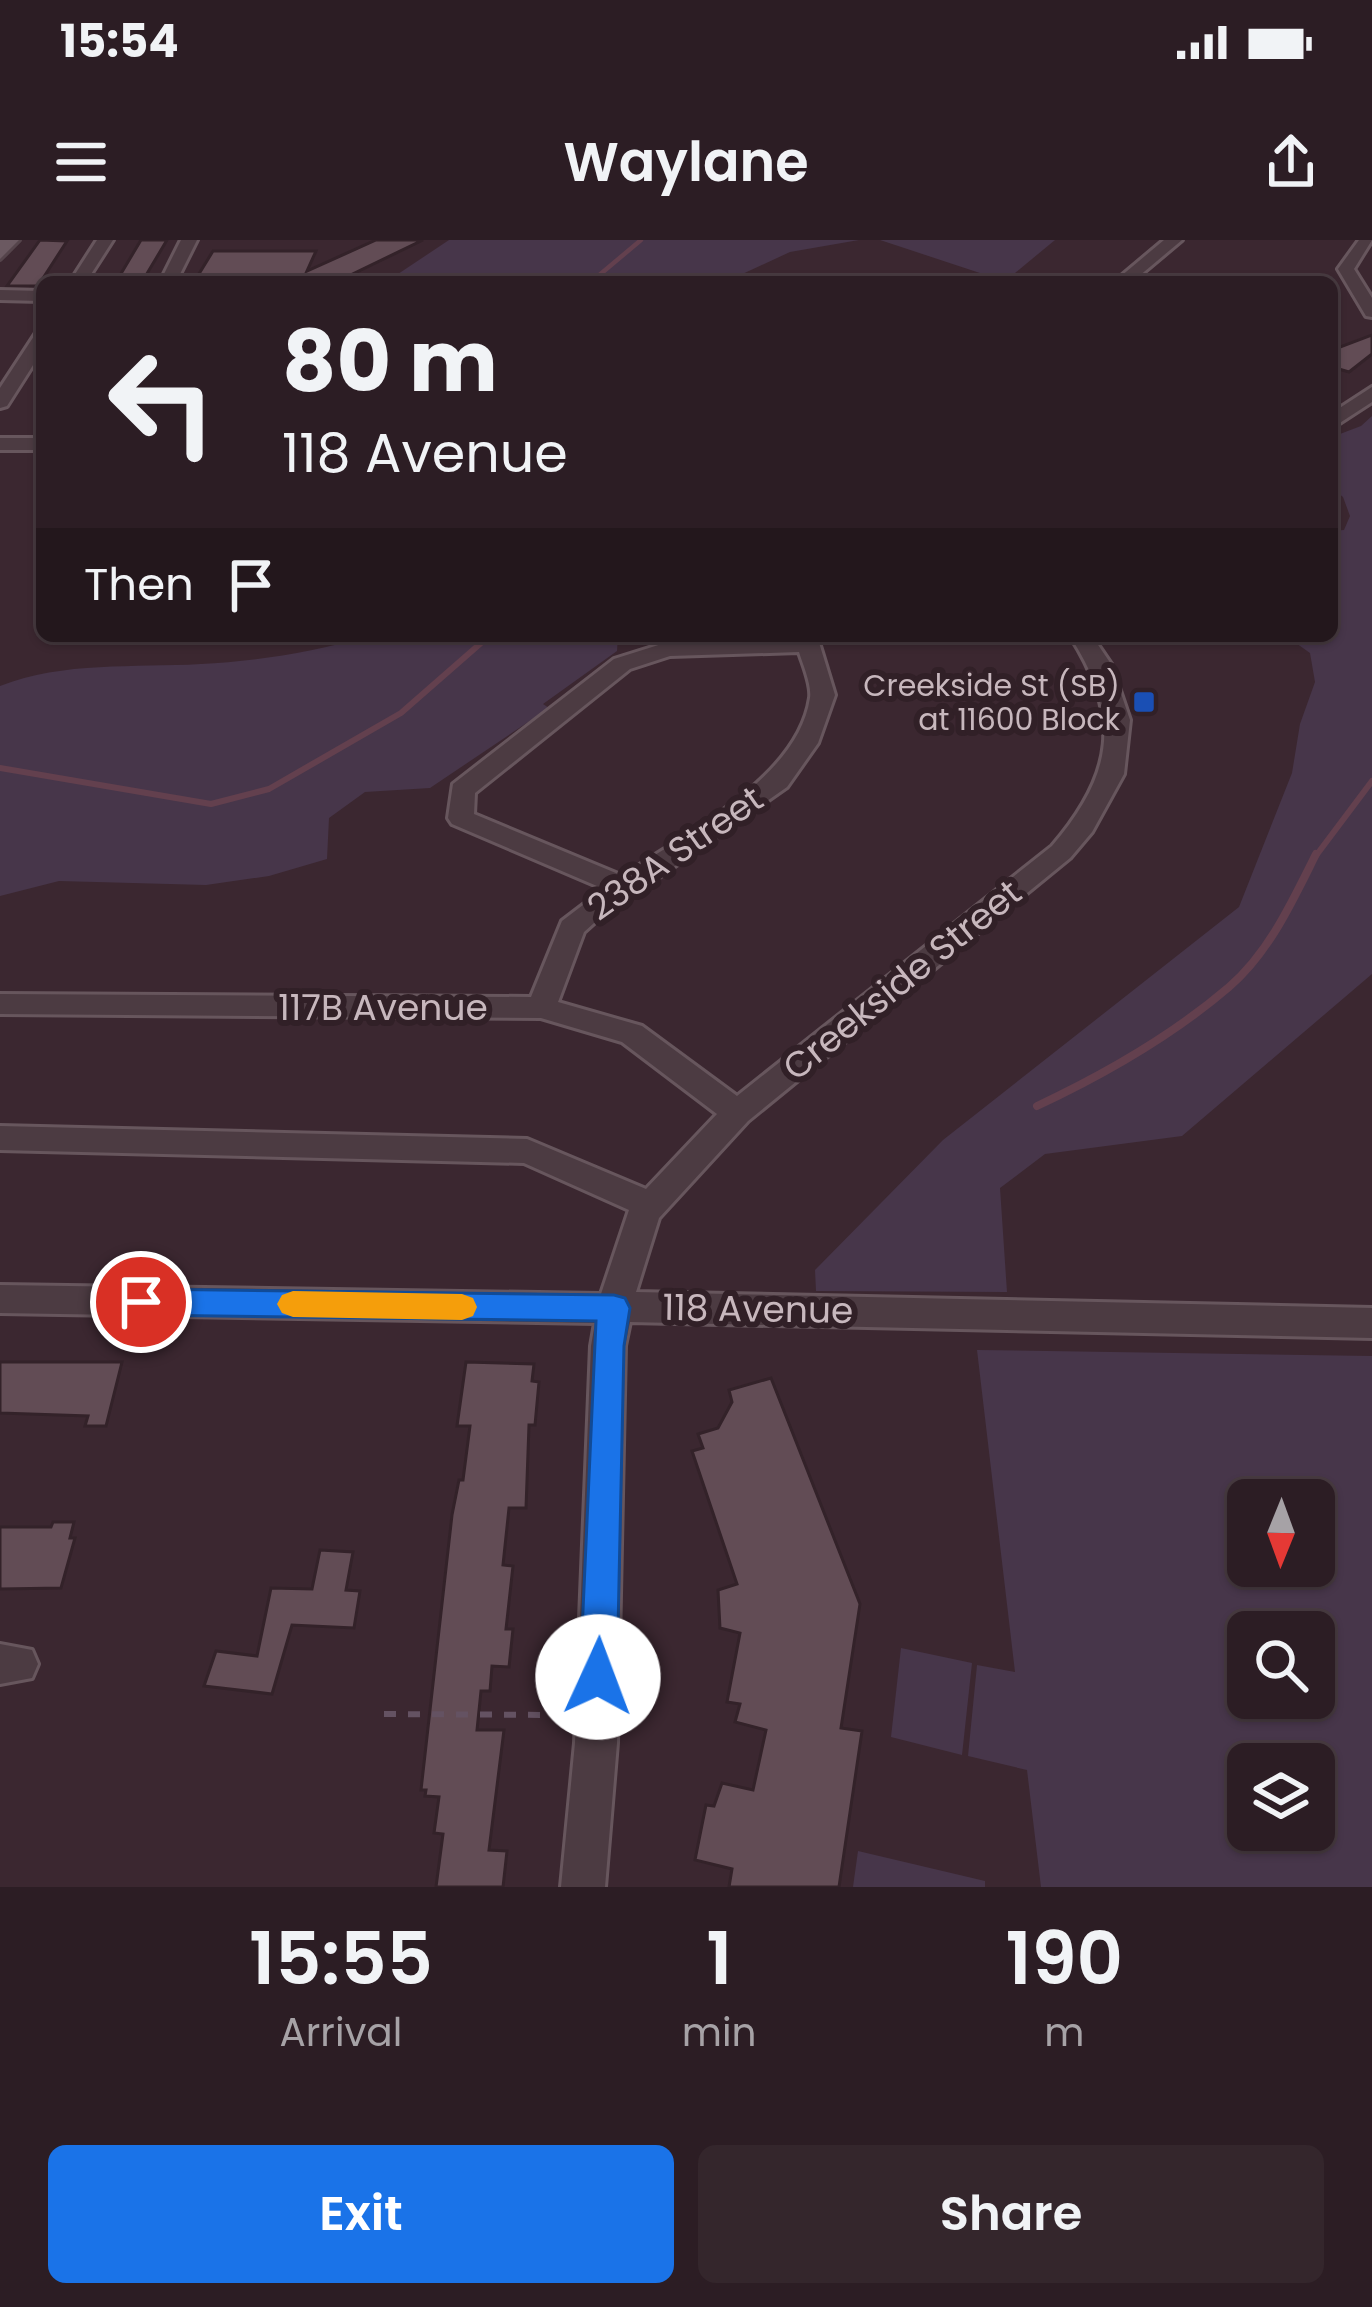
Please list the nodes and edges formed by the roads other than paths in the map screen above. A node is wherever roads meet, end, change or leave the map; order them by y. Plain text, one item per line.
1 (10, 240) edge
2 (105, 240) edge
3 (189, 240) edge
4 (1174, 240) edge
5 (1367, 240) edge
6 (0, 253) edge
7 (82, 276) edge
8 (171, 276) edge
9 (1129, 276) edge
10 (0, 296) edge
11 (36, 296) edge
12 (1372, 312) edge
13 (36, 347) edge
14 (1372, 393) edge
15 (0, 402) edge
16 (1338, 418) edge
17 (0, 444) edge
18 (36, 444) edge
19 (778, 642) edge
20 (810, 642) edge
21 (1086, 642) edge
22 (624, 887) junction
23 (0, 1004) edge
24 (541, 1008) junction
25 (737, 1113) junction
26 (0, 1138) edge
27 (650, 1205) junction
28 (0, 1299) edge
29 (614, 1308) junction
30 (1372, 1323) edge
31 (583, 1887) edge

1 - 6 main road
2 - 7 street
3 - 8 street
4 - 9 street
5 - 12 street
10 - 11 street
13 - 15 street
14 - 16 street
17 - 18 street
19 - 22 street
20 - 22 street, 238A Street
21 - 25 street, Creekside Street
22 - 24 street, 238A Street
23 - 24 street, 117B Avenue
24 - 25 street, 117B Avenue
25 - 27 street, Creekside Street
26 - 27 street
27 - 29 street, Creekside Street
28 - 29 street, 118 Avenue
29 - 30 street, 118 Avenue
29 - 31 street, Creekside Street

